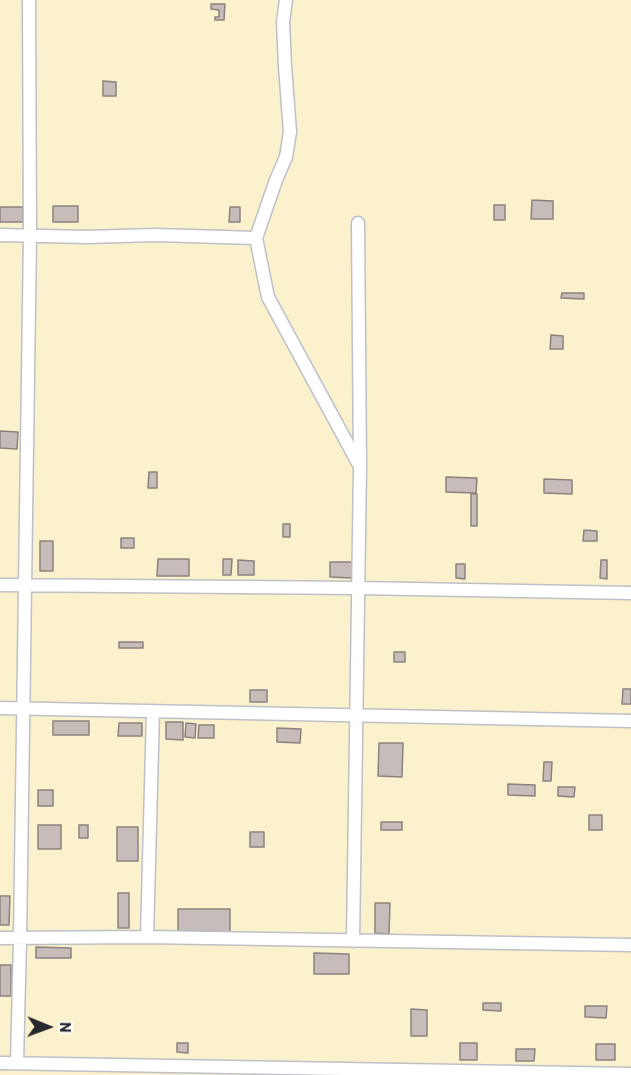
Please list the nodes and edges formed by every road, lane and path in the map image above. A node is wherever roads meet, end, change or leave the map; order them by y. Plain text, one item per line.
1 (29, 0) edge
2 (286, 0) edge
3 (358, 223) dead end
4 (0, 234) edge
5 (30, 235) junction
6 (256, 238) junction
7 (360, 466) junction
8 (0, 585) edge
9 (25, 585) junction
10 (358, 588) junction
11 (631, 593) edge
12 (0, 708) edge
13 (23, 708) junction
14 (153, 711) junction
15 (356, 714) junction
16 (631, 720) edge
17 (147, 937) junction
18 (0, 938) edge
19 (20, 939) junction
20 (353, 941) junction
21 (631, 945) edge
22 (0, 1063) edge
23 (17, 1063) junction
24 (631, 1074) edge

1 - 5 street
2 - 6 street
3 - 7 street
4 - 5 street
5 - 6 street
5 - 9 street
6 - 7 street
7 - 10 street
8 - 9 street
9 - 10 street
9 - 13 street
10 - 11 street
10 - 15 street
12 - 13 street
13 - 14 street
13 - 19 street
14 - 15 street
14 - 17 street
15 - 16 street
15 - 20 street
17 - 19 street
17 - 20 street
18 - 19 street
19 - 23 street
20 - 21 street
22 - 23 street
23 - 24 street

